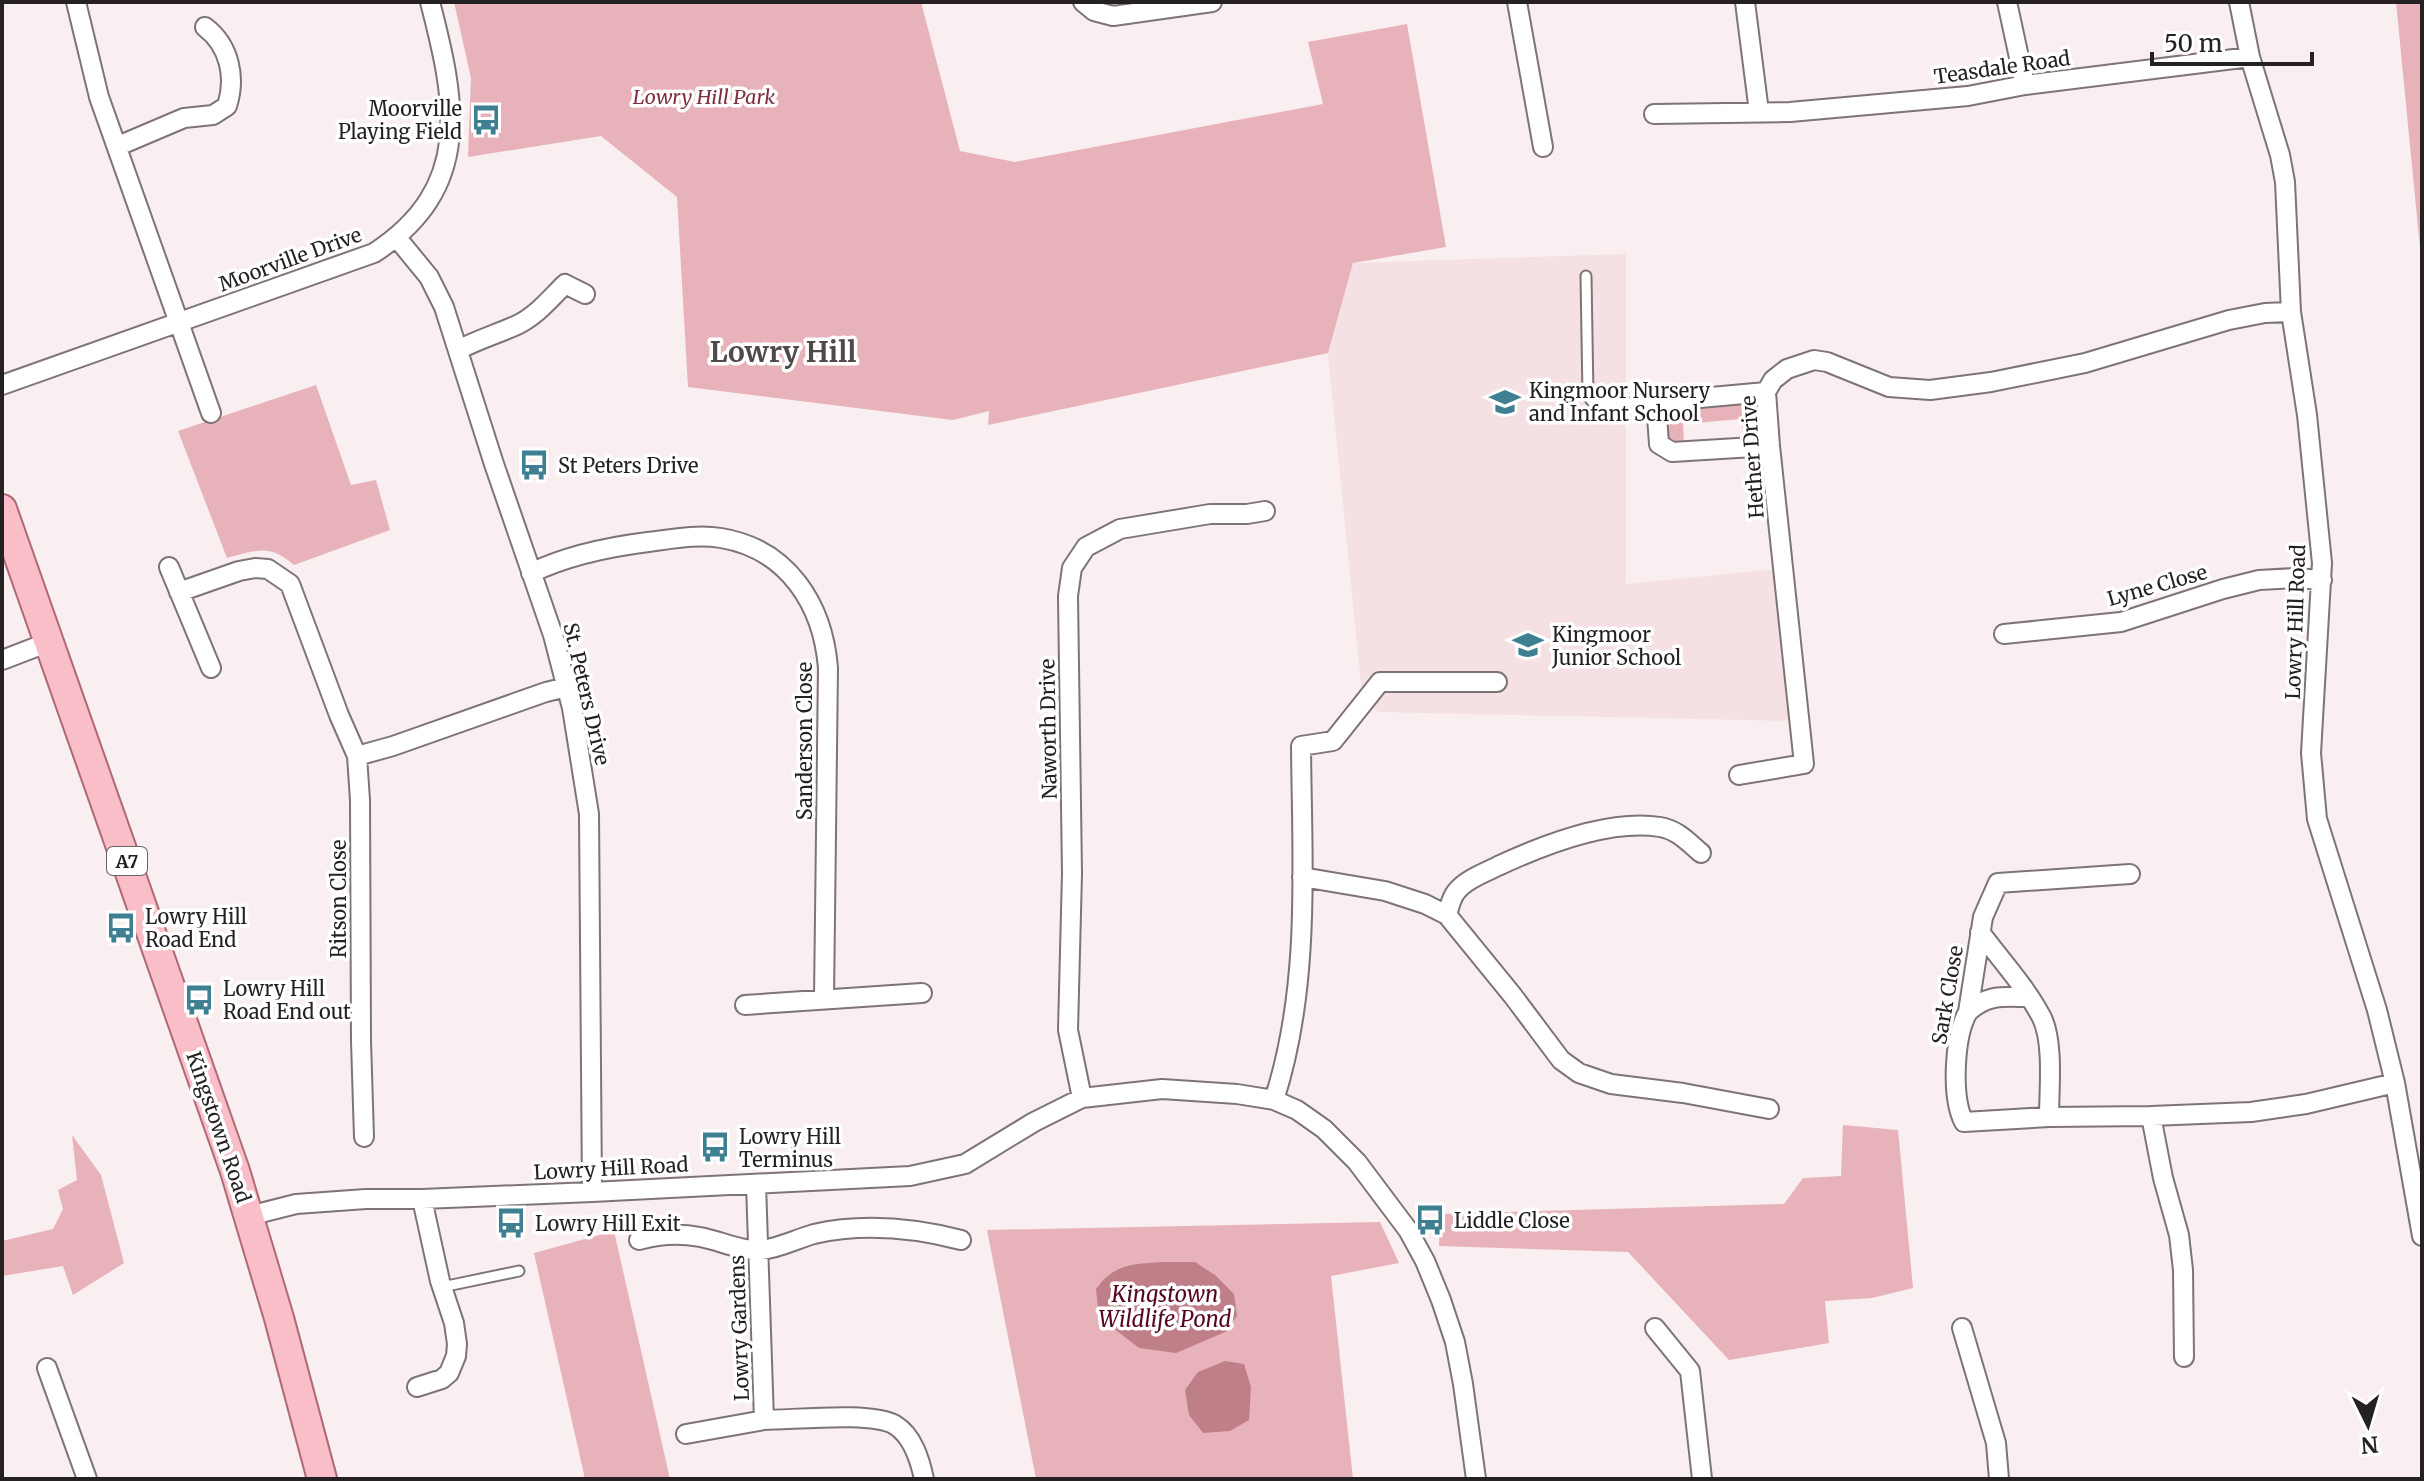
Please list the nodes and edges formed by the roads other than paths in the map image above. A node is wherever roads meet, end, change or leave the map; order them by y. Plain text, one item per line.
1 (76, 2) edge
2 (430, 2) edge
3 (1083, 2) edge
4 (1212, 2) edge
5 (1517, 2) edge
6 (1745, 2) edge
7 (2007, 2) edge
8 (2239, 2) edge
9 (205, 27) dead end
10 (2250, 57) junction
11 (2025, 85) junction
12 (1759, 112) junction
13 (1654, 114) dead end
14 (118, 146) junction
15 (1543, 147) dead end
16 (397, 238) junction
17 (1586, 276) dead end
18 (585, 294) dead end
19 (2291, 312) junction
20 (179, 323) junction
21 (458, 350) junction
22 (2, 385) edge
23 (1766, 392) junction
24 (1656, 402) junction
25 (211, 413) dead end
26 (1770, 446) junction
27 (2, 509) edge
28 (1265, 511) dead end
29 (169, 567) dead end
30 (531, 573) junction
31 (2322, 580) junction
32 (179, 592) junction
33 (2004, 634) dead end
34 (49, 642) junction
35 (2, 660) edge
36 (211, 668) dead end
37 (1497, 682) dead end
38 (567, 687) junction
39 (357, 756) junction
40 (1739, 775) dead end
41 (1696, 841) dead end
42 (2130, 874) dead end
43 (1302, 877) junction
44 (1447, 915) junction
45 (1980, 932) junction
46 (922, 993) dead end
47 (2028, 997) junction
48 (824, 999) junction
49 (745, 1005) dead end
50 (1968, 1012) junction
51 (2395, 1083) junction
52 (1082, 1098) junction
53 (1274, 1100) junction
54 (1769, 1109) dead end
55 (2151, 1116) junction
56 (2049, 1117) junction
57 (364, 1137) dead end
58 (756, 1184) junction
59 (592, 1192) junction
60 (422, 1199) junction
61 (249, 1216) junction
62 (2422, 1236) edge
63 (639, 1240) dead end
64 (961, 1240) dead end
65 (759, 1250) junction
66 (519, 1271) dead end
67 (442, 1287) junction
68 (1655, 1328) dead end
69 (1962, 1328) dead end
70 (2184, 1357) dead end
71 (47, 1368) dead end
72 (417, 1387) dead end
73 (764, 1420) junction
74 (686, 1434) dead end
75 (87, 1479) edge
76 (322, 1479) edge
77 (924, 1479) edge
78 (1476, 1479) edge
79 (1702, 1479) edge
80 (1999, 1479) edge

1 - 14 street
2 - 16 street, Moorville Drive
3 - 4 street
5 - 15 street
6 - 12 street
7 - 11 street
8 - 10 street, Lowry Hill Road
9 - 14 street
10 - 11 street, Teasdale Road
10 - 19 street, Lowry Hill Road
11 - 12 street, Teasdale Road
12 - 13 street, Teasdale Road
14 - 20 street
16 - 20 street, Moorville Drive
16 - 21 street, St. Peters Drive
17 - 24 lane
18 - 21 street
19 - 23 street, Hether Drive
19 - 31 street, Lowry Hill Road
20 - 22 street, Moorville Drive
20 - 25 street
21 - 30 street, St. Peters Drive
23 - 24 street
23 - 26 street, Hether Drive
24 - 26 street
26 - 40 street, Hether Drive
27 - 34 main road, Kingstown Road / A7
28 - 52 street, Naworth Drive
29 - 32 street
30 - 38 street, St. Peters Drive
30 - 48 street, Sanderson Close
31 - 33 street, Lyne Close
31 - 51 street, Lowry Hill Road
32 - 36 street
32 - 39 street, Ritson Close
34 - 35 street
34 - 61 main road, Kingstown Road / A7
37 - 43 street
38 - 39 street
38 - 59 street, St. Peters Drive
39 - 57 street, Ritson Close
41 - 44 street
42 - 45 street, Sark Close
43 - 44 street
43 - 53 street
44 - 54 street
45 - 47 street, Sark Close
45 - 50 street, Sark Close
46 - 48 street
47 - 50 street
47 - 56 street, Sark Close
48 - 49 street
50 - 56 street, Sark Close
51 - 55 street, Sark Close
51 - 62 street, Lowry Hill Road
52 - 53 street, Lowry Hill Road
52 - 58 street, Lowry Hill Road
53 - 78 street, Lowry Hill Road
55 - 56 street, Sark Close
55 - 70 street
58 - 59 street, Lowry Hill Road
58 - 65 street, Lowry Gardens
59 - 60 street, Lowry Hill Road
60 - 61 street, Lowry Hill Road
60 - 67 street
61 - 76 main road, Kingstown Road / A7
63 - 65 street
64 - 65 street
65 - 73 street, Lowry Gardens
66 - 67 lane
67 - 72 street
68 - 79 street
69 - 80 street
71 - 75 street
73 - 74 street
73 - 77 street, Lowry Gardens

